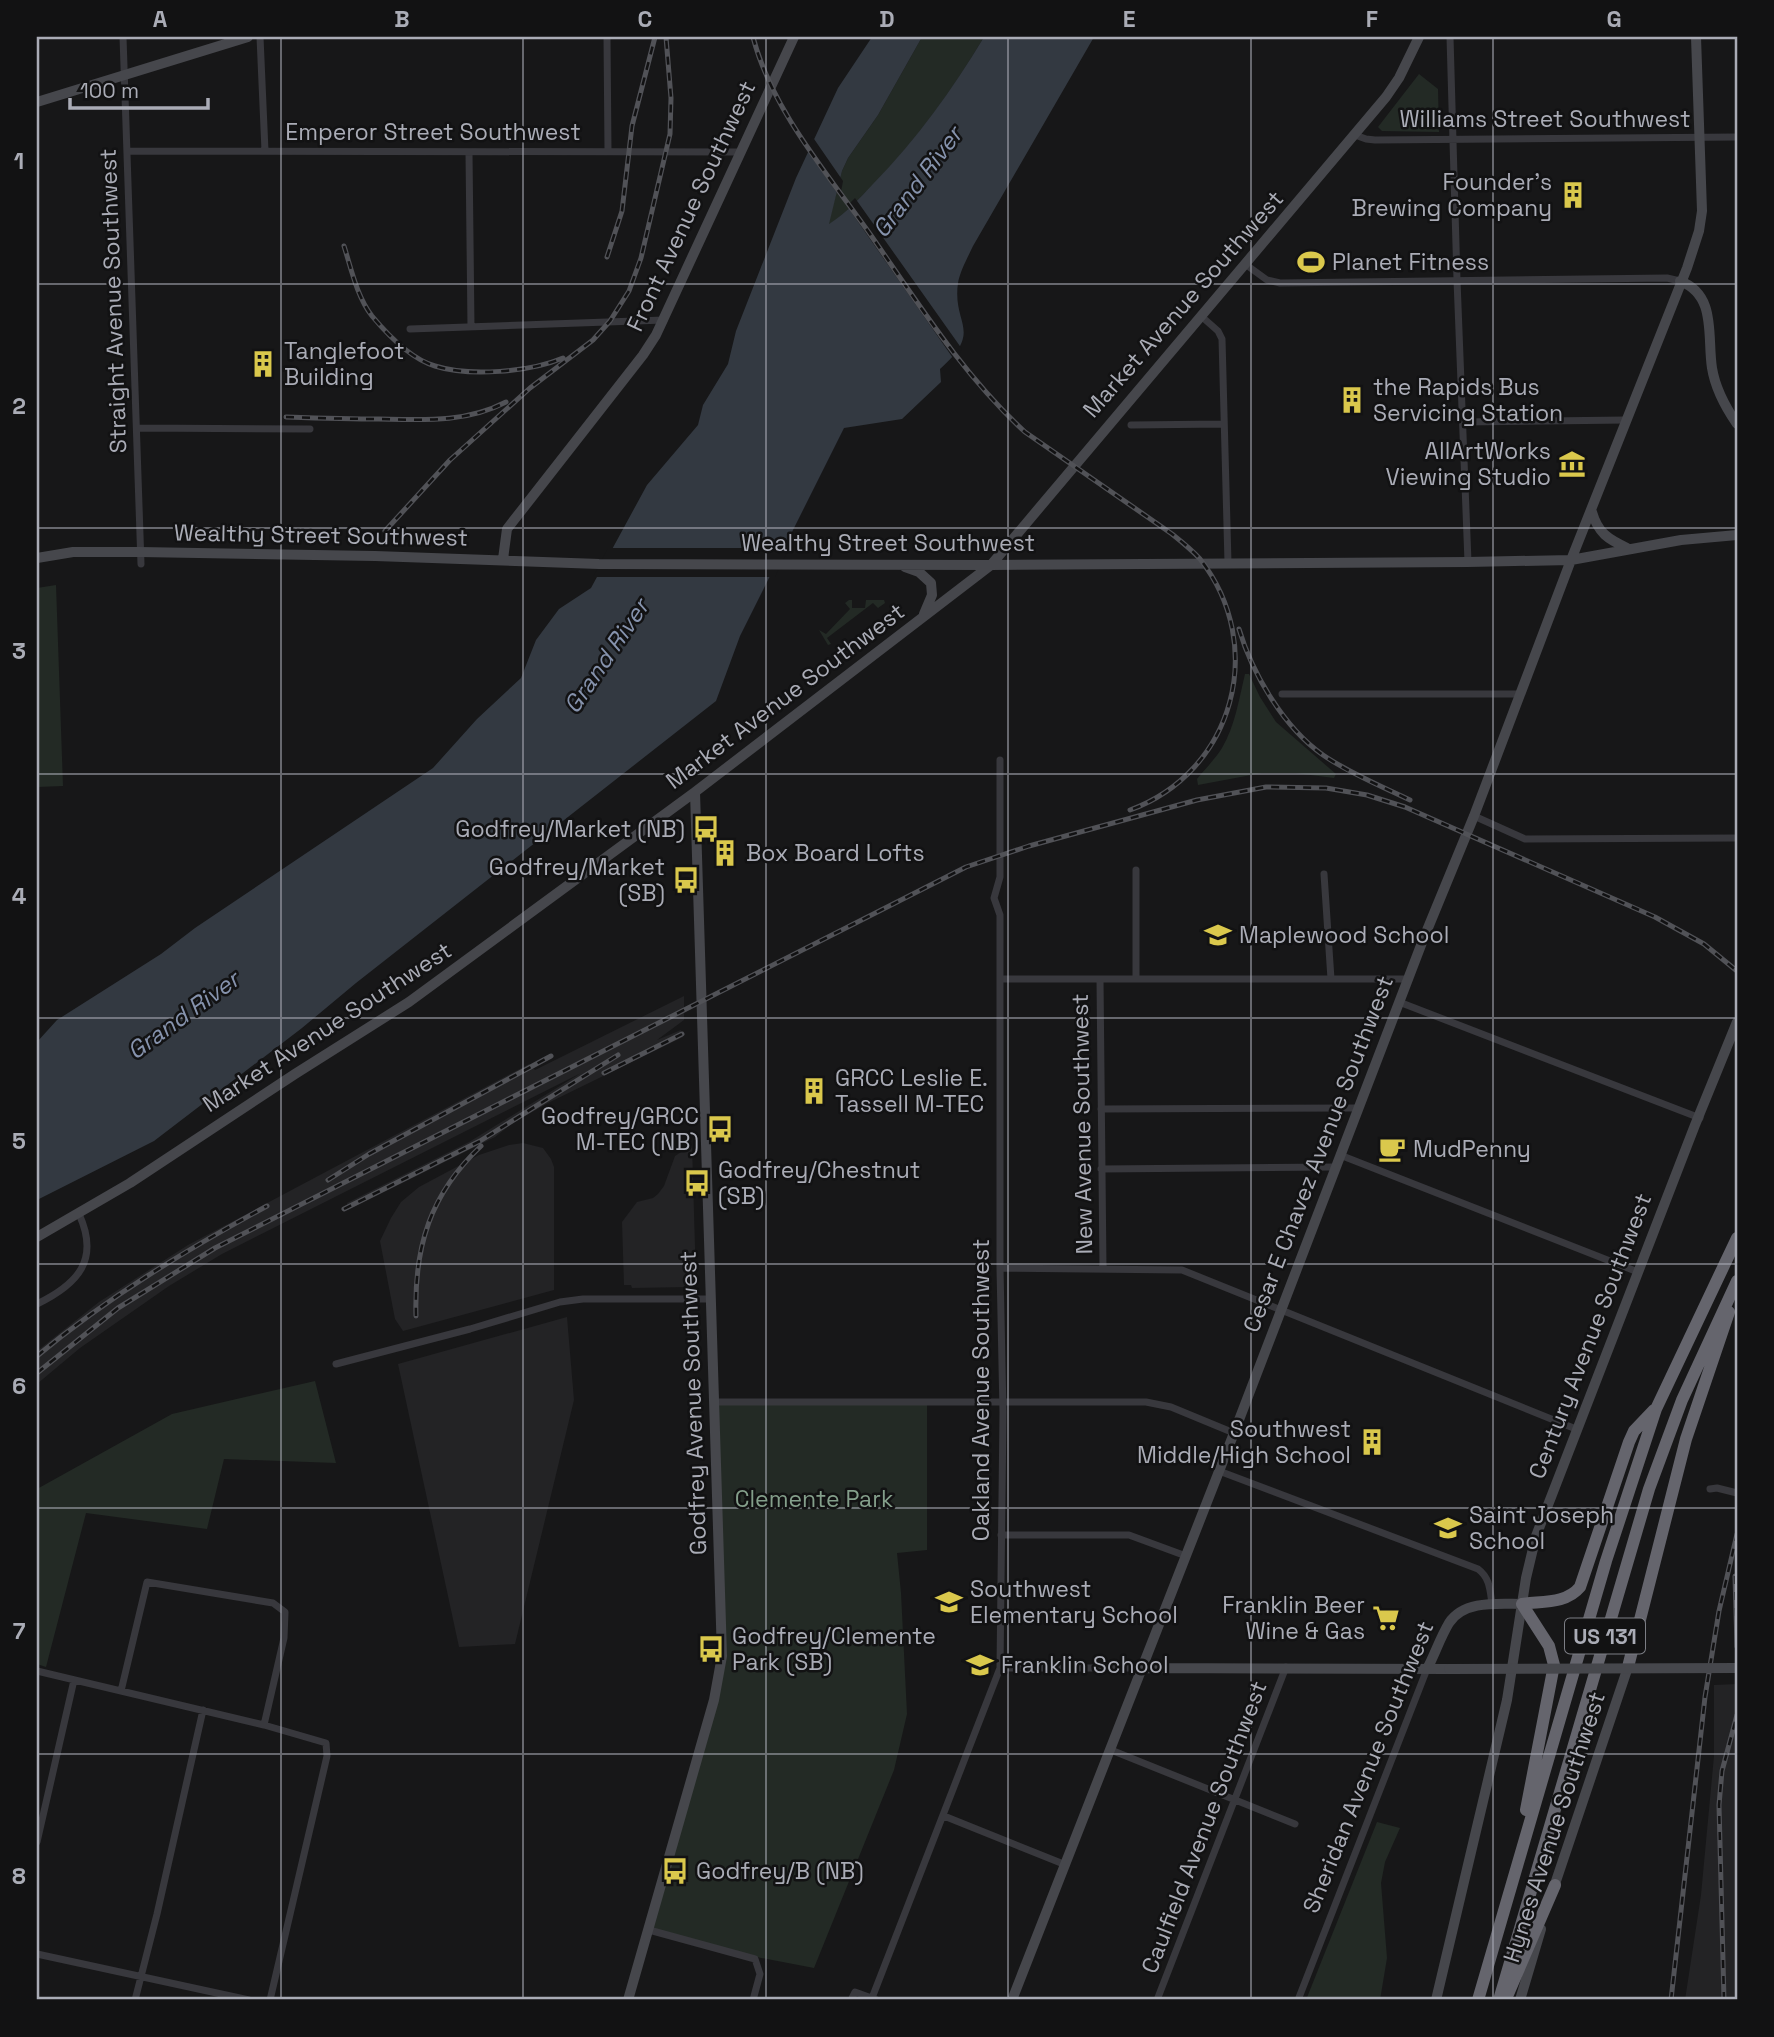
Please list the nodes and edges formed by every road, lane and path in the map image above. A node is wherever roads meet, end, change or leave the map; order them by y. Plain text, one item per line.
1 (123, 37) edge
2 (248, 37) edge
3 (260, 37) edge
4 (607, 37) edge
5 (794, 37) edge
6 (1419, 37) edge
7 (1450, 37) edge
8 (1696, 37) edge
9 (125, 75) junction
10 (37, 102) edge
11 (1355, 135) junction
12 (1737, 137) edge
13 (1700, 138) junction
14 (1453, 139) junction
15 (127, 151) junction
16 (265, 151) junction
17 (608, 151) junction
18 (739, 152) junction
19 (469, 153) junction
20 (1245, 264) junction
21 (1457, 280) junction
22 (1681, 281) junction
23 (1201, 316) junction
24 (664, 320) junction
25 (471, 327) junction
26 (410, 329) dead end
27 (1626, 420) junction
28 (1463, 422) junction
29 (1223, 424) junction
30 (1737, 424) edge
31 (1131, 425) dead end
32 (137, 428) junction
33 (310, 429) dead end
34 (1592, 512) junction
35 (1737, 535) edge
36 (1628, 548) junction
37 (37, 558) edge
38 (141, 558) junction
39 (503, 559) junction
40 (1571, 561) junction
41 (1468, 562) junction
42 (1228, 563) junction
43 (895, 564) junction
44 (991, 565) junction
45 (923, 617) junction
46 (1282, 694) dead end
47 (1521, 694) junction
48 (1000, 760) dead end
49 (695, 792) junction
50 (1474, 816) junction
51 (1737, 838) edge
52 (1136, 870) dead end
53 (1324, 874) dead end
54 (1000, 979) junction
55 (1100, 979) junction
56 (1136, 979) junction
57 (1331, 979) junction
58 (1408, 979) junction
59 (1399, 1002) junction
60 (1737, 1022) edge
61 (1358, 1108) junction
62 (1101, 1110) junction
63 (1700, 1118) junction
64 (1340, 1155) junction
65 (1336, 1167) junction
66 (1101, 1169) junction
67 (79, 1214) junction
68 (37, 1237) edge
69 (1737, 1238) edge
70 (1000, 1268) junction
71 (1102, 1268) junction
72 (1638, 1272) junction
73 (1737, 1283) edge
74 (711, 1298) junction
75 (37, 1304) edge
76 (1281, 1310) junction
77 (337, 1364) dead end
78 (716, 1402) junction
79 (1003, 1402) junction
80 (1656, 1409) junction
81 (1576, 1429) junction
82 (1234, 1433) junction
83 (1219, 1471) junction
84 (1710, 1489) dead end
85 (1737, 1493) edge
86 (1001, 1535) junction
87 (1186, 1556) junction
88 (1492, 1604) junction
89 (1522, 1604) junction
90 (1286, 1667) junction
91 (1628, 1667) junction
92 (1000, 1668) junction
93 (1142, 1668) junction
94 (1737, 1668) edge
95 (1427, 1669) junction
96 (37, 1671) edge
97 (74, 1680) junction
98 (121, 1691) junction
99 (202, 1710) junction
100 (264, 1725) junction
101 (1111, 1750) junction
102 (1235, 1799) junction
103 (944, 1816) junction
104 (1295, 1824) dead end
105 (37, 1842) edge
106 (1066, 1865) junction
107 (1513, 1883) junction
108 (1555, 1885) junction
109 (649, 1930) junction
110 (37, 1954) edge
111 (141, 1976) junction
112 (874, 1999) edge
113 (135, 2000) edge
114 (249, 2000) edge
115 (270, 2000) edge
116 (628, 2000) edge
117 (753, 2000) edge
118 (851, 2000) edge
119 (1012, 2000) edge
120 (1157, 2000) edge
121 (1298, 2000) edge
122 (1436, 2000) edge
123 (1478, 2000) edge
124 (1499, 2000) edge
125 (1505, 2000) edge
126 (1520, 2000) edge

1 - 9 street, Straight Avenue Southwest
2 - 9 main road
3 - 16 street
4 - 17 street
5 - 18 main road, Front Avenue Southwest
6 - 11 main road, Market Avenue Southwest
7 - 14 street
8 - 13 main road, Cesar E Chavez Avenue Southwest
9 - 10 main road
9 - 15 street, Straight Avenue Southwest
11 - 14 street, Williams Street Southwest
11 - 20 main road, Market Avenue Southwest
12 - 13 street, Williams Street Southwest
13 - 14 street, Williams Street Southwest
13 - 22 main road, Cesar E Chavez Avenue Southwest
14 - 21 street
15 - 16 street, Emperor Street Southwest
15 - 32 street, Straight Avenue Southwest
16 - 19 street, Emperor Street Southwest
17 - 18 street, Emperor Street Southwest
17 - 19 street, Emperor Street Southwest
18 - 24 main road, Front Avenue Southwest
19 - 25 street
20 - 21 street
20 - 23 main road, Market Avenue Southwest
21 - 22 street
21 - 28 street
22 - 27 main road, Cesar E Chavez Avenue Southwest
22 - 30 main road
23 - 29 street
23 - 44 main road, Market Avenue Southwest
24 - 25 street
24 - 39 main road, Front Avenue Southwest
25 - 26 street
27 - 28 street
27 - 34 main road, Cesar E Chavez Avenue Southwest
28 - 41 street
29 - 31 street
29 - 42 street
32 - 33 street
32 - 38 street, Straight Avenue Southwest
34 - 36 main road
34 - 40 main road, Cesar E Chavez Avenue Southwest
35 - 36 main road, Wealthy Street Southwest
36 - 40 main road, Wealthy Street Southwest
37 - 38 main road, Wealthy Street Southwest
38 - 39 main road, Wealthy Street Southwest
39 - 43 main road, Wealthy Street Southwest
40 - 41 main road, Wealthy Street Southwest
40 - 47 main road, Cesar E Chavez Avenue Southwest
41 - 42 main road, Wealthy Street Southwest
42 - 44 main road, Wealthy Street Southwest
43 - 44 main road, Wealthy Street Southwest
43 - 45 main road
44 - 45 main road, Market Avenue Southwest
45 - 49 main road, Market Avenue Southwest
46 - 47 street
47 - 50 main road, Cesar E Chavez Avenue Southwest
48 - 54 street, Oakland Avenue Southwest
49 - 67 main road, Market Avenue Southwest
49 - 74 main road, Godfrey Avenue Southwest
50 - 51 street
50 - 58 main road, Cesar E Chavez Avenue Southwest
52 - 56 street
53 - 57 street
54 - 55 street
54 - 70 street, Oakland Avenue Southwest
55 - 56 street
55 - 62 street, New Avenue Southwest
56 - 57 street
57 - 58 street
58 - 59 main road, Cesar E Chavez Avenue Southwest
59 - 61 main road, Cesar E Chavez Avenue Southwest
59 - 63 street
60 - 63 main road, Century Avenue Southwest
61 - 62 street
61 - 64 main road, Cesar E Chavez Avenue Southwest
62 - 66 street, New Avenue Southwest
63 - 72 main road, Century Avenue Southwest
64 - 65 main road, Cesar E Chavez Avenue Southwest
64 - 72 street
65 - 66 street
65 - 76 main road, Cesar E Chavez Avenue Southwest
66 - 71 street, New Avenue Southwest
67 - 68 main road, Market Avenue Southwest
67 - 75 street
69 - 80 highway, US 131
70 - 71 street
70 - 79 street, Oakland Avenue Southwest
71 - 76 street
72 - 81 main road, Century Avenue Southwest
73 - 91 highway
73 - 124 highway, US 131
74 - 77 street
74 - 78 main road, Godfrey Avenue Southwest
76 - 81 street
76 - 82 main road, Cesar E Chavez Avenue Southwest
78 - 79 street
78 - 109 main road, Godfrey Avenue Southwest
79 - 82 street
79 - 86 street, Oakland Avenue Southwest
80 - 89 highway
80 - 107 highway, US 131
81 - 89 main road, Century Avenue Southwest
82 - 83 main road, Cesar E Chavez Avenue Southwest
83 - 87 main road, Cesar E Chavez Avenue Southwest
83 - 88 street
84 - 85 street
86 - 87 street
86 - 92 street, Oakland Avenue Southwest
87 - 93 main road, Cesar E Chavez Avenue Southwest
88 - 89 main road, Sheridan Avenue Southwest
88 - 95 main road, Sheridan Avenue Southwest
89 - 107 highway
89 - 122 main road, Century Avenue Southwest
90 - 93 main road
90 - 95 main road
90 - 102 street, Caulfield Avenue Southwest
91 - 94 main road, bridge
91 - 95 main road, bridge
91 - 108 main road, Hynes Avenue Southwest
92 - 93 street
92 - 103 street, Oakland Avenue Southwest
93 - 101 main road, Cesar E Chavez Avenue Southwest
95 - 121 street, Sheridan Avenue Southwest
96 - 97 street
97 - 98 street
97 - 105 street
98 - 99 street
98 - 100 street
99 - 100 street
99 - 111 street
100 - 115 street
101 - 102 street
101 - 106 main road, Cesar E Chavez Avenue Southwest
102 - 104 street
102 - 120 street, Caulfield Avenue Southwest
103 - 106 street
103 - 112 street, Oakland Avenue Southwest
106 - 119 main road, Cesar E Chavez Avenue Southwest
107 - 123 highway, US 131
108 - 125 highway
108 - 126 main road, Hynes Avenue Southwest
109 - 116 main road, Godfrey Avenue Southwest
109 - 117 street
110 - 111 street
111 - 113 street
111 - 114 street
112 - 118 street

